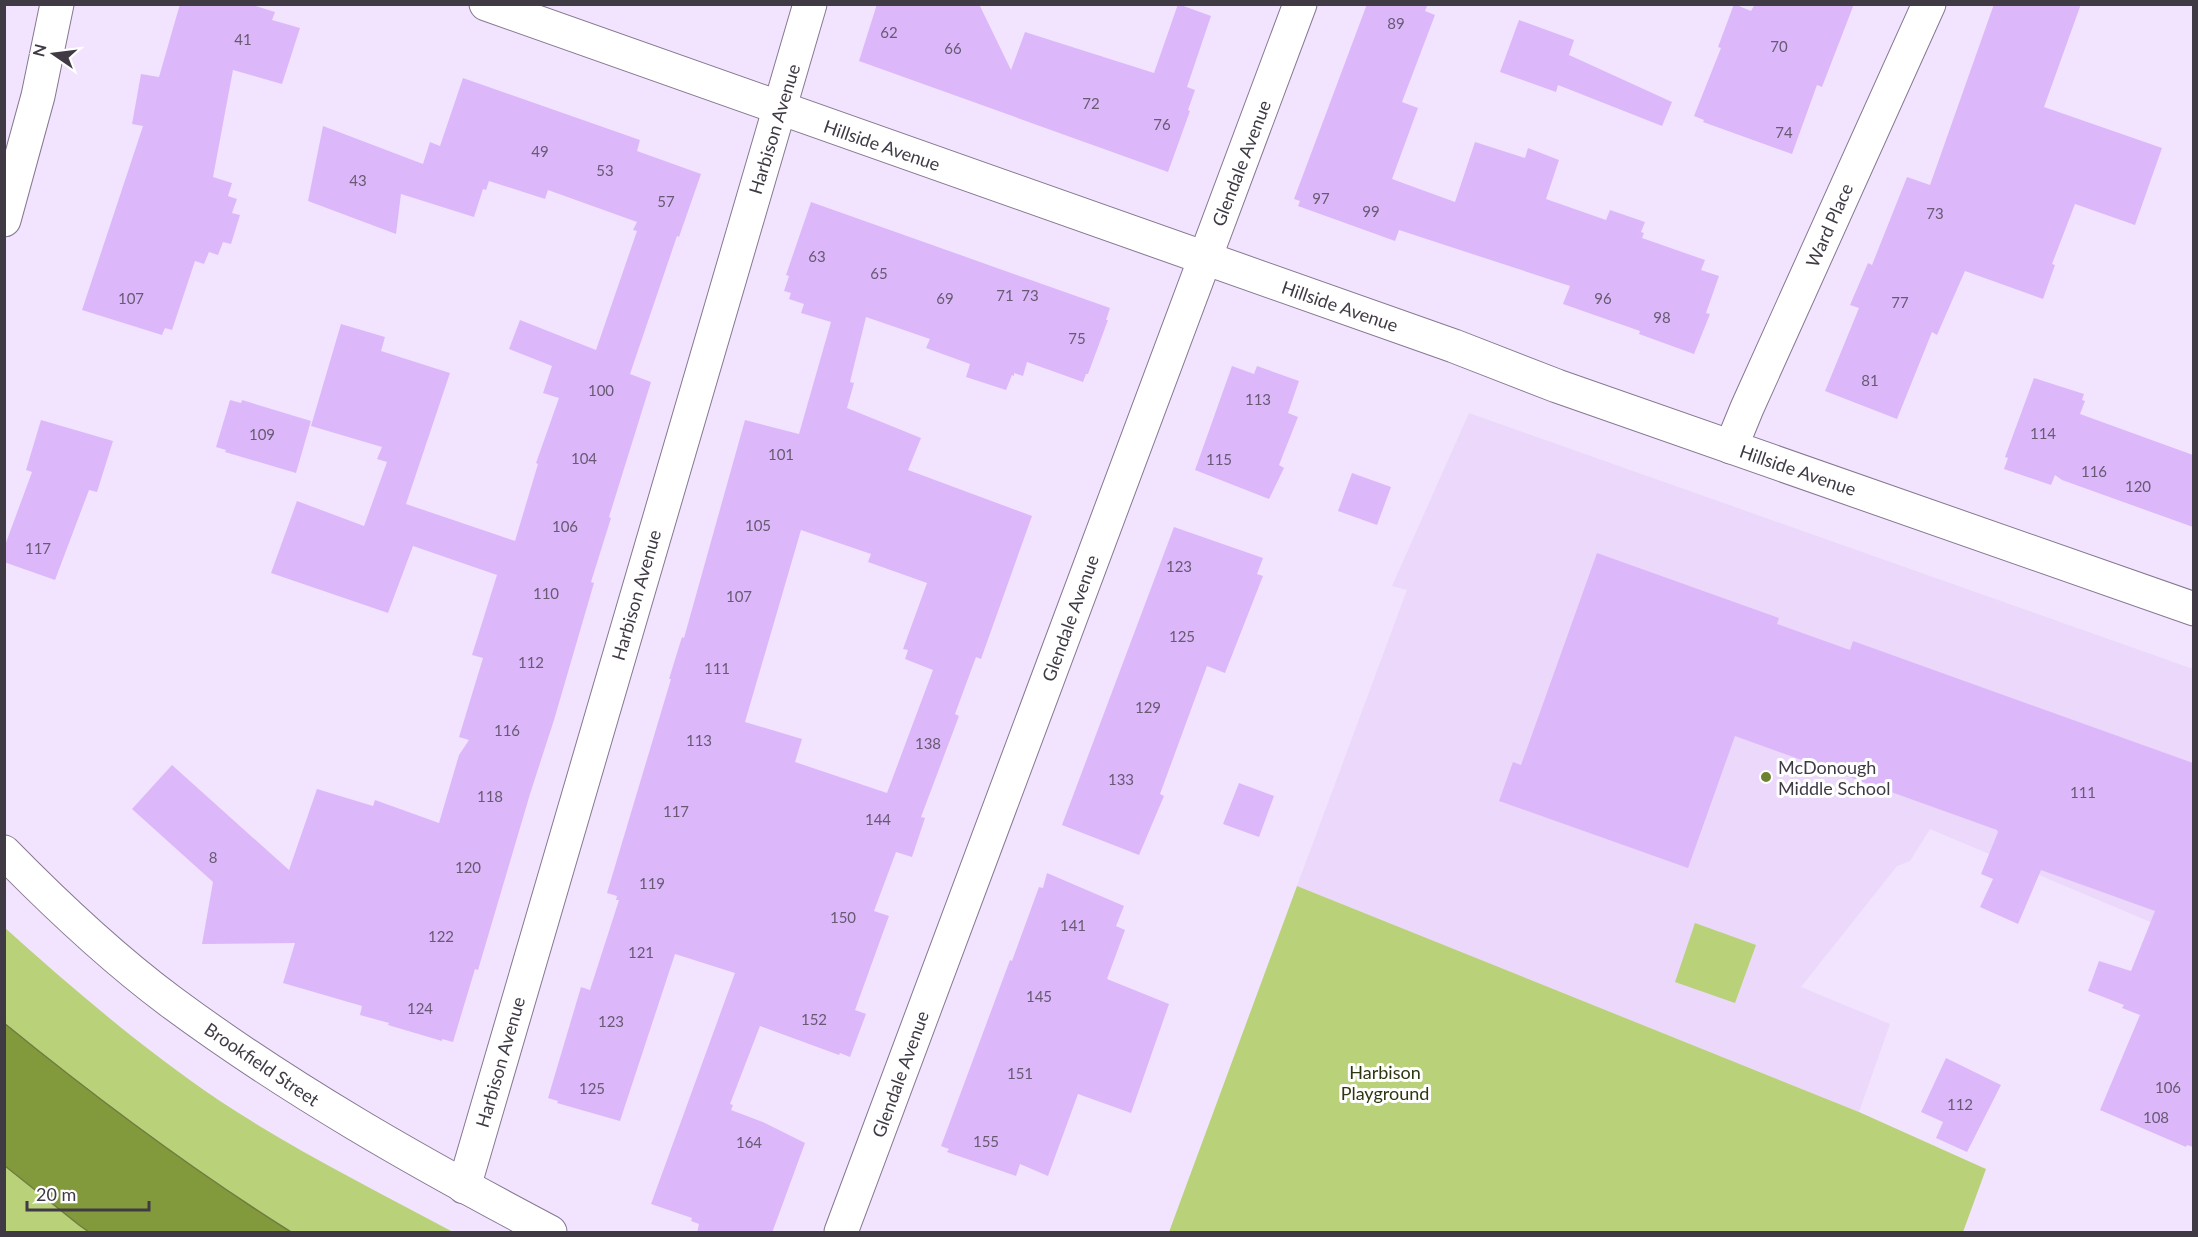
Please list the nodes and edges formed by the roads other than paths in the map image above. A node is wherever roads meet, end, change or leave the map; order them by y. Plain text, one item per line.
1 (57, 4) edge
2 (486, 4) edge
3 (810, 4) edge
4 (1300, 4) edge
5 (1929, 4) edge
6 (780, 108) junction
7 (4, 220) edge
8 (1205, 259) junction
9 (1731, 447) junction
10 (2193, 609) edge
11 (4, 852) edge
12 (464, 1187) junction
13 (550, 1233) edge
14 (841, 1233) edge

1 - 7 street
2 - 6 street, Hillside Avenue
3 - 6 street, Harbison Avenue
4 - 8 street, Glendale Avenue
5 - 9 street, Ward Place
6 - 8 street, Hillside Avenue
6 - 12 street, Harbison Avenue
8 - 9 street, Hillside Avenue
8 - 14 street, Glendale Avenue
9 - 10 street, Hillside Avenue
11 - 12 street, Brookfield Street
12 - 13 street, Brookfield Street

